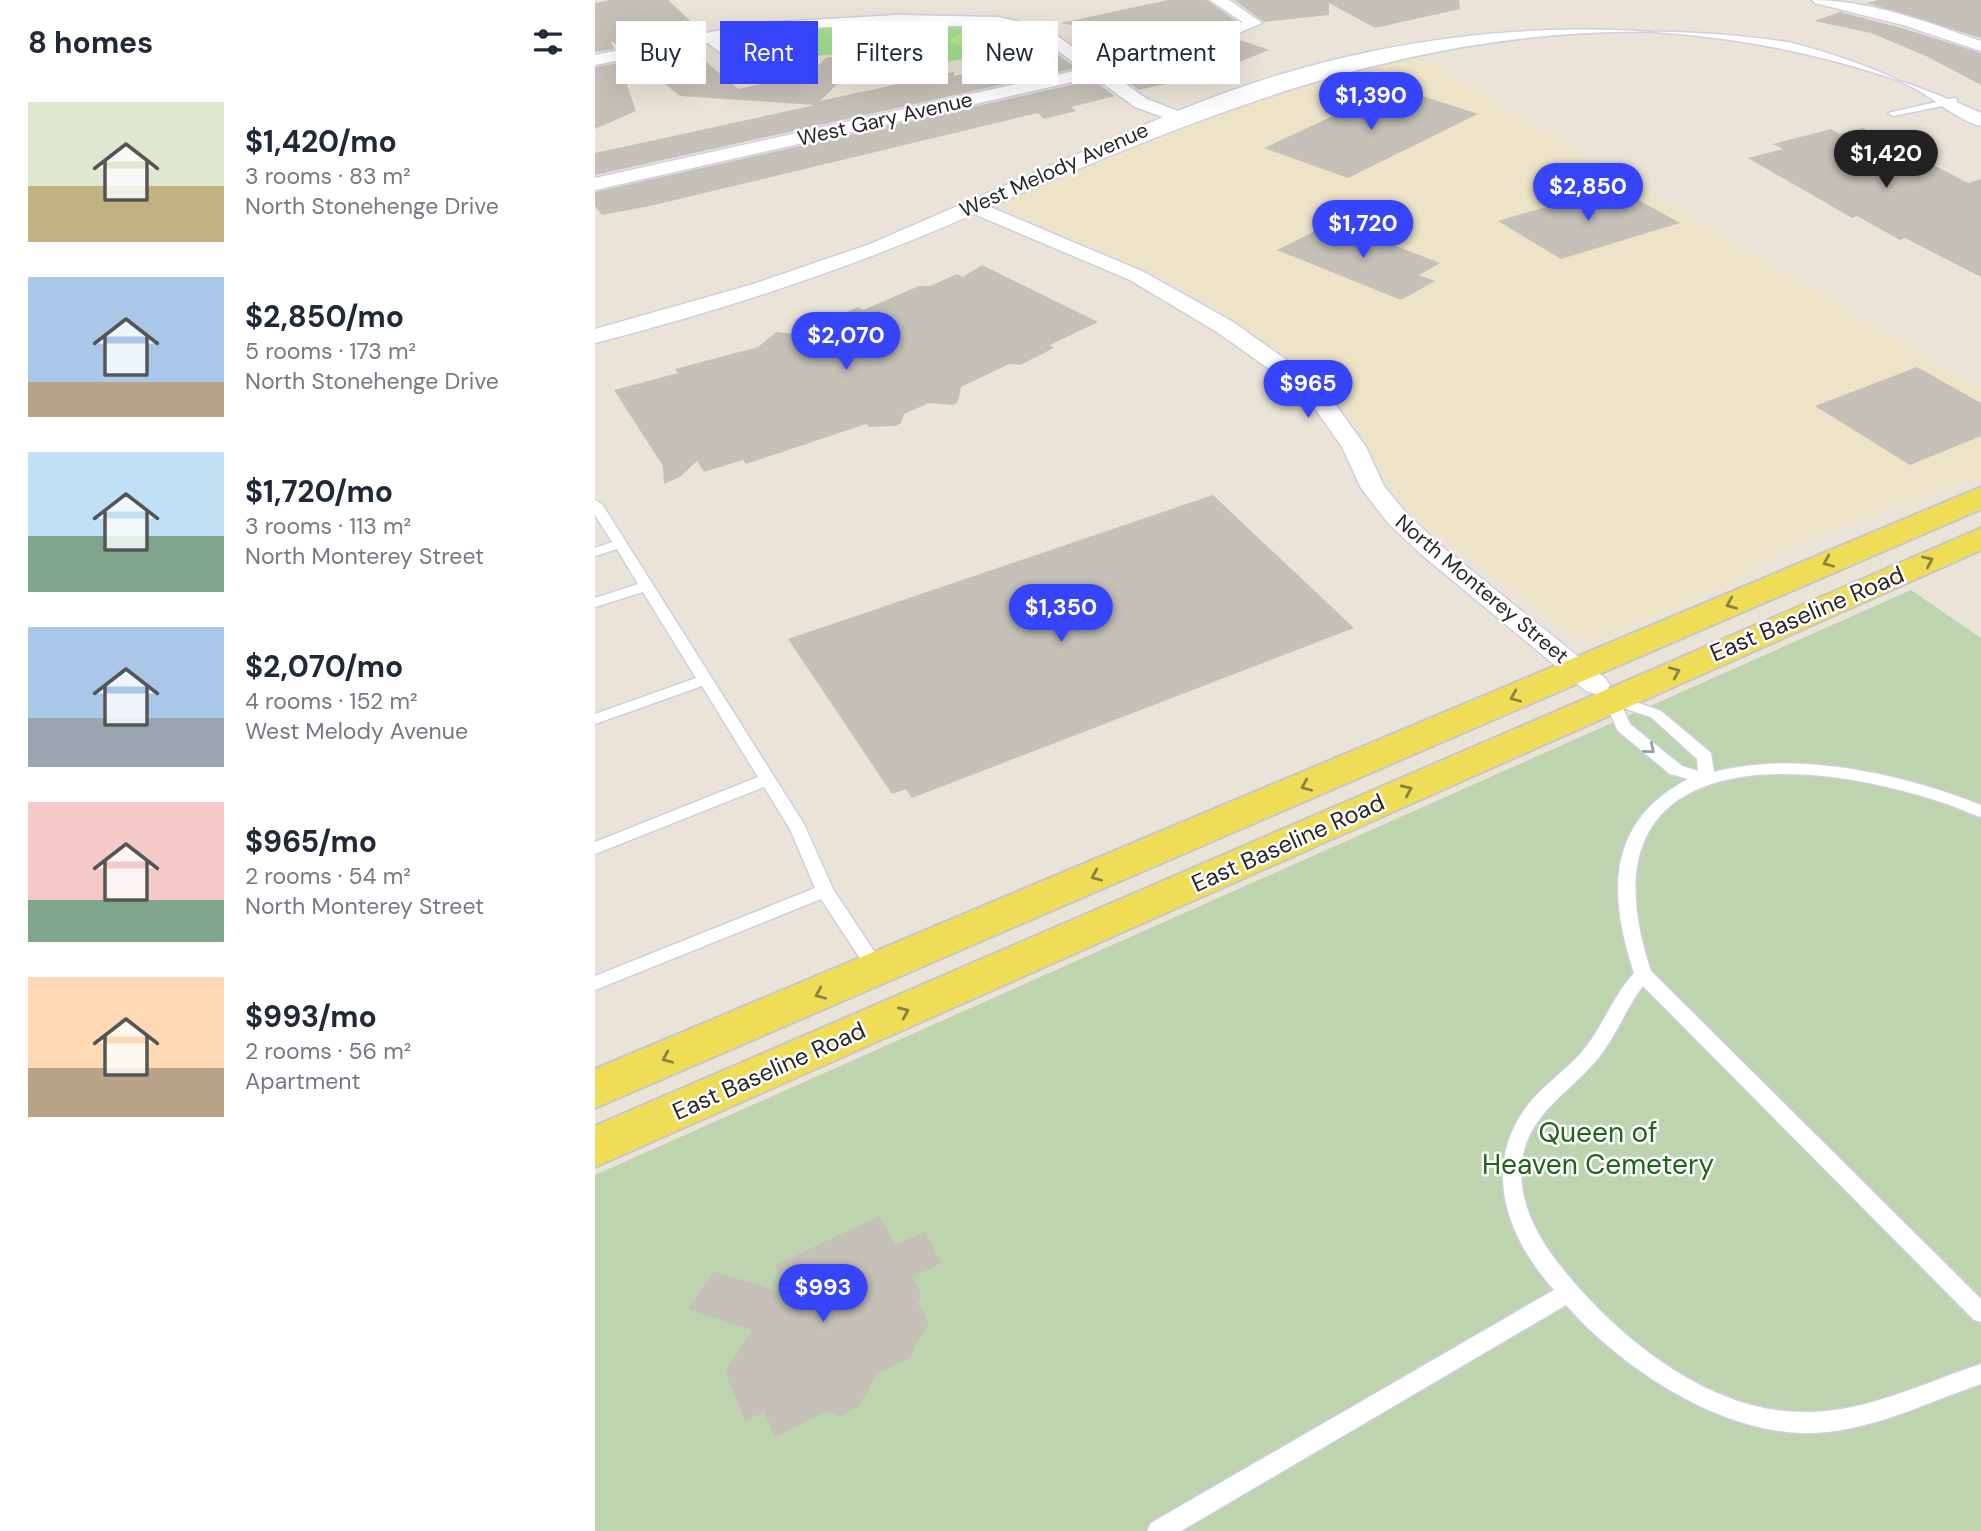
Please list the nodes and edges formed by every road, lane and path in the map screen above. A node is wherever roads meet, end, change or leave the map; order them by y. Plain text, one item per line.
1 (1218, 0) edge
2 (1823, 0) edge
3 (1240, 28) edge
4 (710, 36) junction
5 (720, 45) edge
6 (1981, 46) edge
7 (1072, 53) edge
8 (595, 60) edge
9 (1072, 77) edge
10 (1116, 84) edge
11 (1954, 101) junction
12 (1893, 113) dead end
13 (1176, 117) junction
14 (1981, 121) edge
15 (595, 184) edge
16 (972, 206) junction
17 (595, 336) edge
18 (1981, 497) edge
19 (595, 504) edge
20 (1981, 538) edge
21 (620, 544) junction
22 (595, 552) edge
23 (646, 586) junction
24 (595, 603) edge
25 (705, 680) junction
26 (1595, 684) junction
27 (595, 719) edge
28 (1707, 779) junction
29 (767, 780) junction
30 (1981, 811) edge
31 (595, 848) edge
32 (825, 891) junction
33 (877, 970) junction
34 (1643, 974) junction
35 (595, 983) edge
36 (595, 1089) edge
37 (595, 1147) edge
38 (1570, 1292) junction
39 (1981, 1313) edge
40 (1981, 1374) edge
41 (1159, 1531) edge

1 - 3 street, West Gary Avenue
2 - 6 street
4 - 5 street
4 - 7 street
4 - 8 street
9 - 15 street, West Gary Avenue
10 - 13 street
11 - 12 lane
11 - 13 street, West Melody Avenue
11 - 14 street, West Melody Avenue
13 - 16 street, West Melody Avenue
16 - 17 street, West Melody Avenue
16 - 26 street, North Monterey Street
18 -> 26 main road, East Baseline Road
19 - 21 lane
26 -> 20 main road, East Baseline Road
21 - 22 lane
21 - 23 lane
23 - 24 lane
23 - 25 lane
25 - 27 lane
25 - 29 lane
26 -> 28 lane
26 - 28 lane
26 -> 33 main road, East Baseline Road
37 -> 26 main road, East Baseline Road
28 - 30 lane
28 - 34 lane
29 - 31 lane
29 - 32 lane
32 - 33 lane
32 - 35 lane
33 -> 36 main road, East Baseline Road
34 - 38 lane
34 - 39 lane
38 - 40 lane
38 - 41 lane

